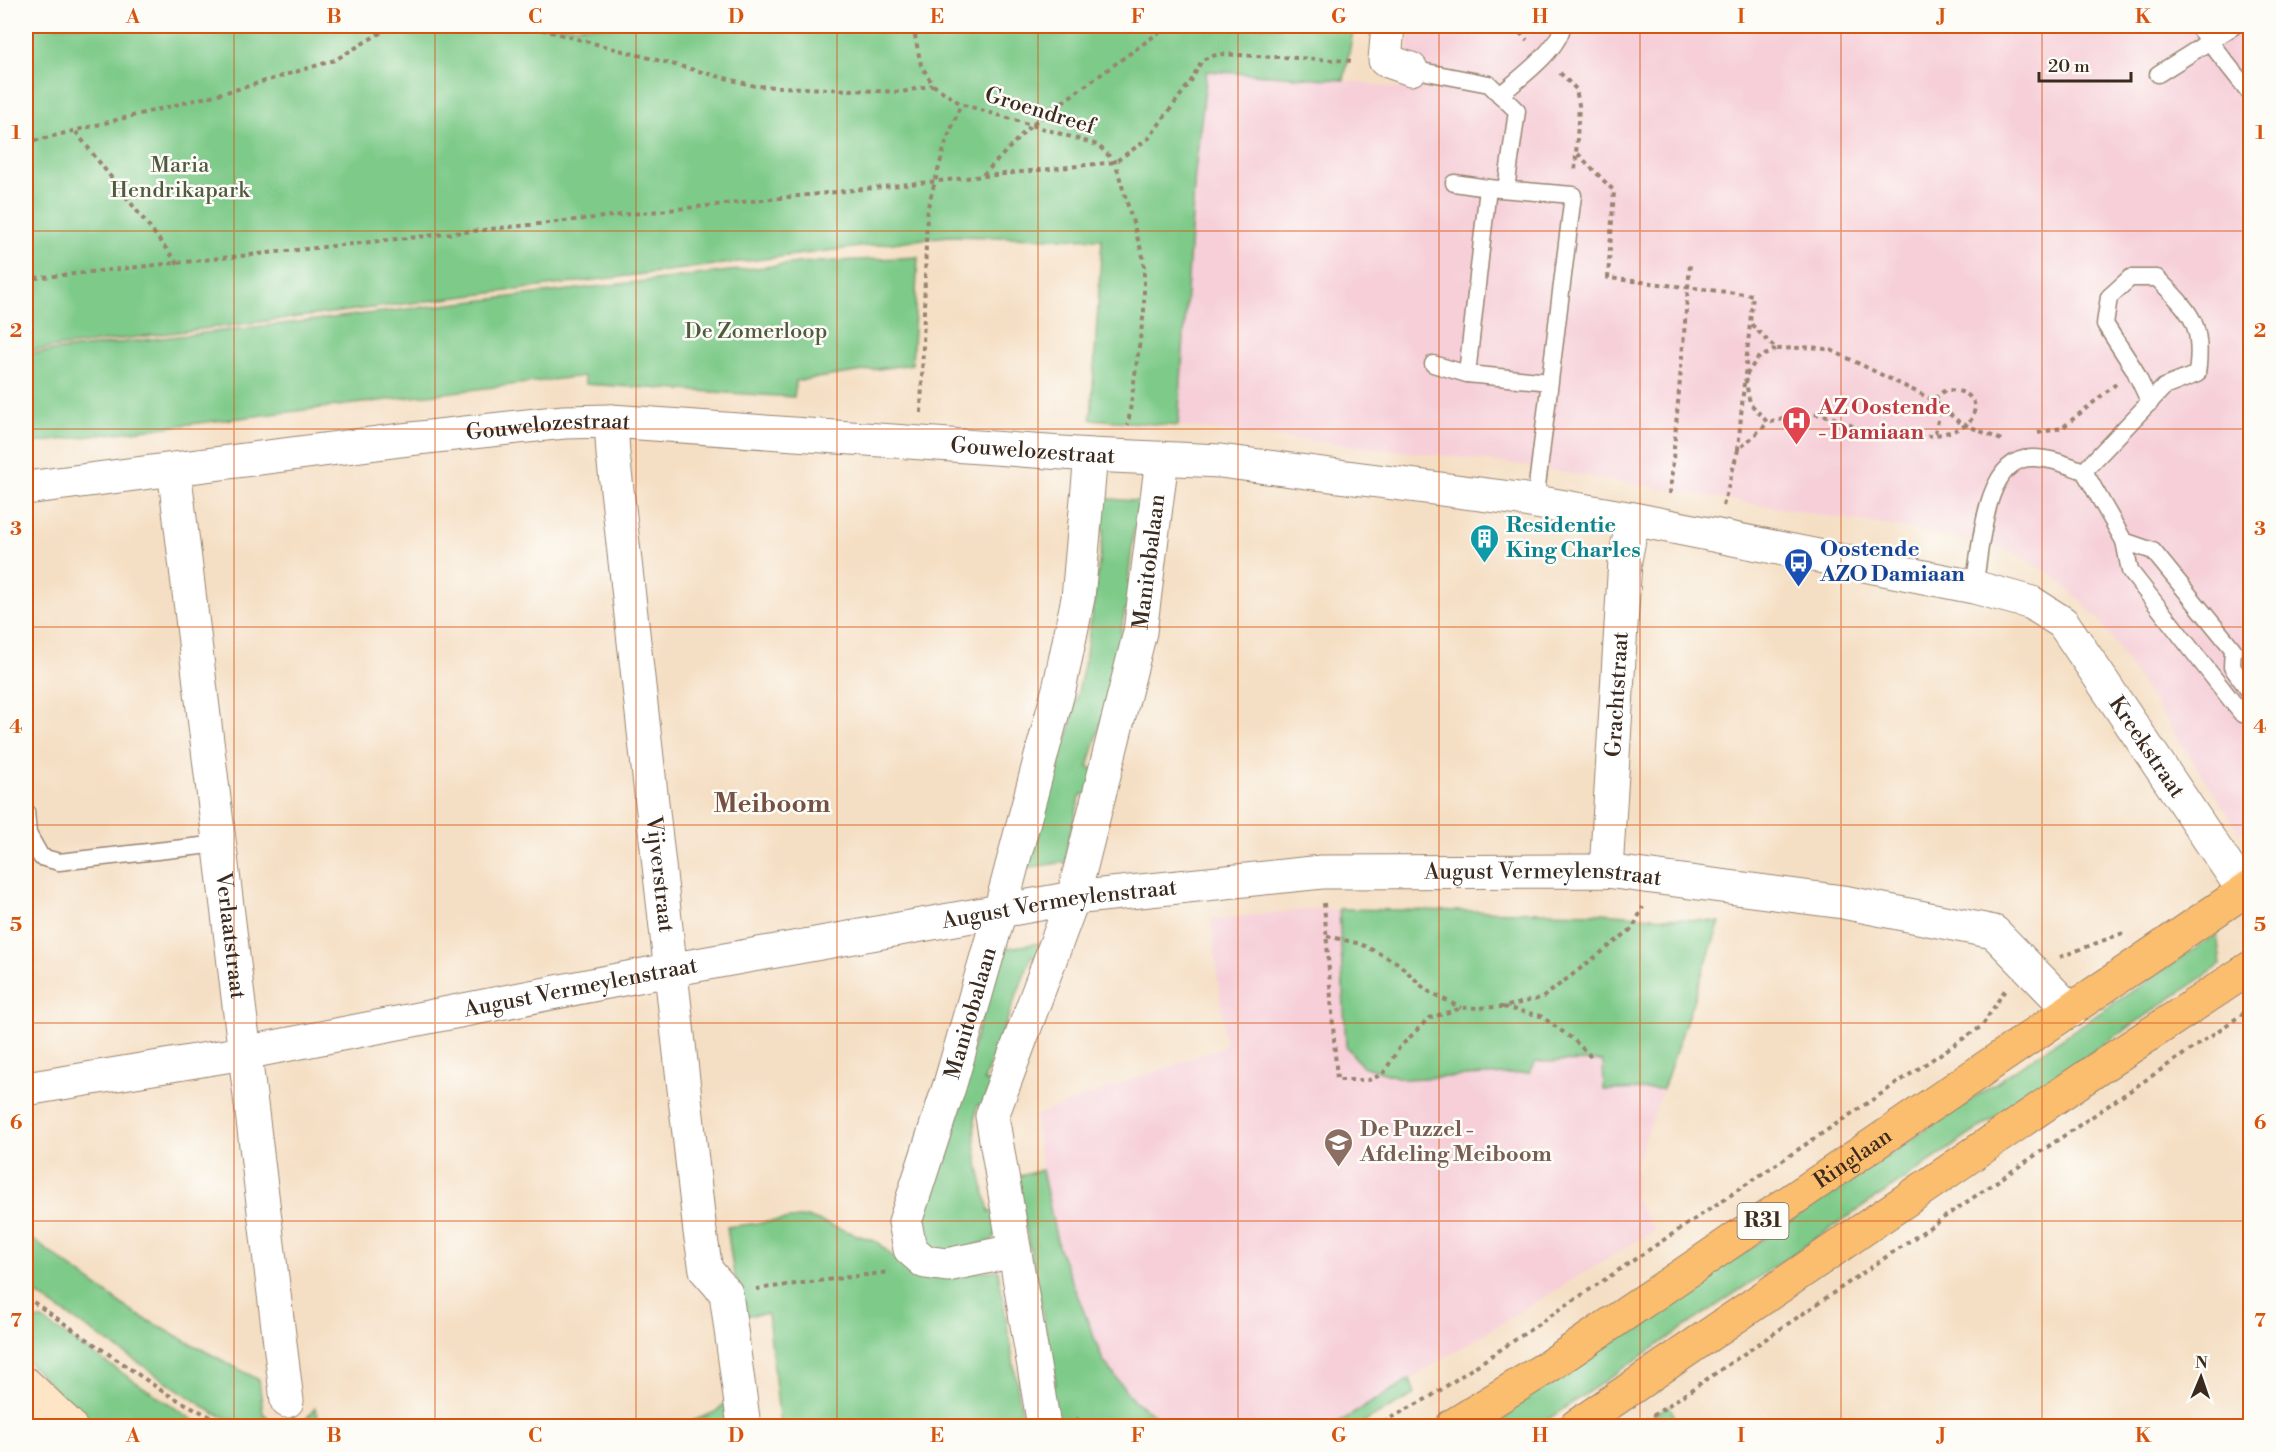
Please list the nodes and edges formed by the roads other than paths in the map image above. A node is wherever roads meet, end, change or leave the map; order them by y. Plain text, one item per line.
1 (1388, 26) edge
2 (1562, 26) edge
3 (2197, 26) edge
4 (2234, 26) edge
5 (2210, 42) junction
6 (1398, 64) joint
7 (2158, 74) dead end
8 (2250, 93) edge
9 (1500, 95) junction
10 (1454, 183) dead end
11 (1488, 188) junction
12 (1506, 189) junction
13 (1433, 364) dead end
14 (1467, 374) junction
15 (1551, 382) junction
16 (2150, 403) junction
17 (611, 421) junction
18 (1091, 455) junction
19 (1162, 459) junction
20 (174, 469) junction
21 (2084, 471) junction
22 (26, 488) edge
23 (1536, 502) junction
24 (1633, 519) junction
25 (2124, 541) junction
26 (1974, 587) junction
27 (2032, 603) joint
28 (2232, 667) junction
29 (2213, 678) junction
30 (2250, 692) edge
31 (2250, 714) edge
32 (26, 811) edge
33 (219, 844) junction
34 (1606, 871) junction
35 (2248, 894) edge
36 (1073, 898) junction
37 (1000, 911) junction
38 (2250, 968) edge
39 (669, 970) junction
40 (2071, 1011) junction
41 (244, 1053) junction
42 (26, 1089) edge
43 (1014, 1251) junction
44 (26, 1384) edge
45 (287, 1401) dead end
46 (70, 1426) edge
47 (744, 1426) edge
48 (1044, 1426) edge
49 (1452, 1426) edge
50 (1576, 1426) edge

1 - 6 street
2 - 9 lane
3 - 5 lane
4 - 5 lane
5 - 7 lane
5 - 8 lane
6 - 9 lane
9 - 12 lane
10 - 11 lane
11 - 12 lane
11 - 14 lane
12 - 15 lane
13 - 14 lane
14 - 15 lane
15 - 23 lane
16 - 16 lane
16 - 21 lane
17 - 18 street, Gouwelozestraat
17 - 20 street, Gouwelozestraat
17 - 39 street, Vijverstraat
18 - 19 street, Gouwelozestraat
18 - 37 street, Manitobalaan
19 - 23 street, Gouwelozestraat
19 - 36 street, Manitobalaan
20 - 22 street, Gouwelozestraat
20 - 33 street, Verlaatstraat
21 - 25 lane
21 - 26 lane
23 - 24 street, Gouwelozestraat
24 - 26 street, Gouwelozestraat
24 - 34 street, Grachtstraat
25 - 28 lane
25 - 29 lane
26 - 27 street, Gouwelozestraat
27 - 35 street, Kreekstraat
28 - 29 lane
28 - 30 lane
29 - 31 lane
32 - 33 lane
33 - 41 street, Verlaatstraat
34 - 36 street, August Vermeylenstraat
34 - 40 street, August Vermeylenstraat
35 - 40 main road, Ringlaan / R31
36 - 37 street, August Vermeylenstraat
36 - 43 street, Manitobalaan
37 - 39 street, August Vermeylenstraat
37 - 43 street, Manitobalaan
38 - 50 main road, R31
39 - 41 street, August Vermeylenstraat
39 - 47 street, Vijverstraat
40 - 49 main road, Ringlaan / R31
41 - 42 street, August Vermeylenstraat
41 - 45 street, Verlaatstraat
43 - 48 street, Manitobalaan
44 - 46 main road

